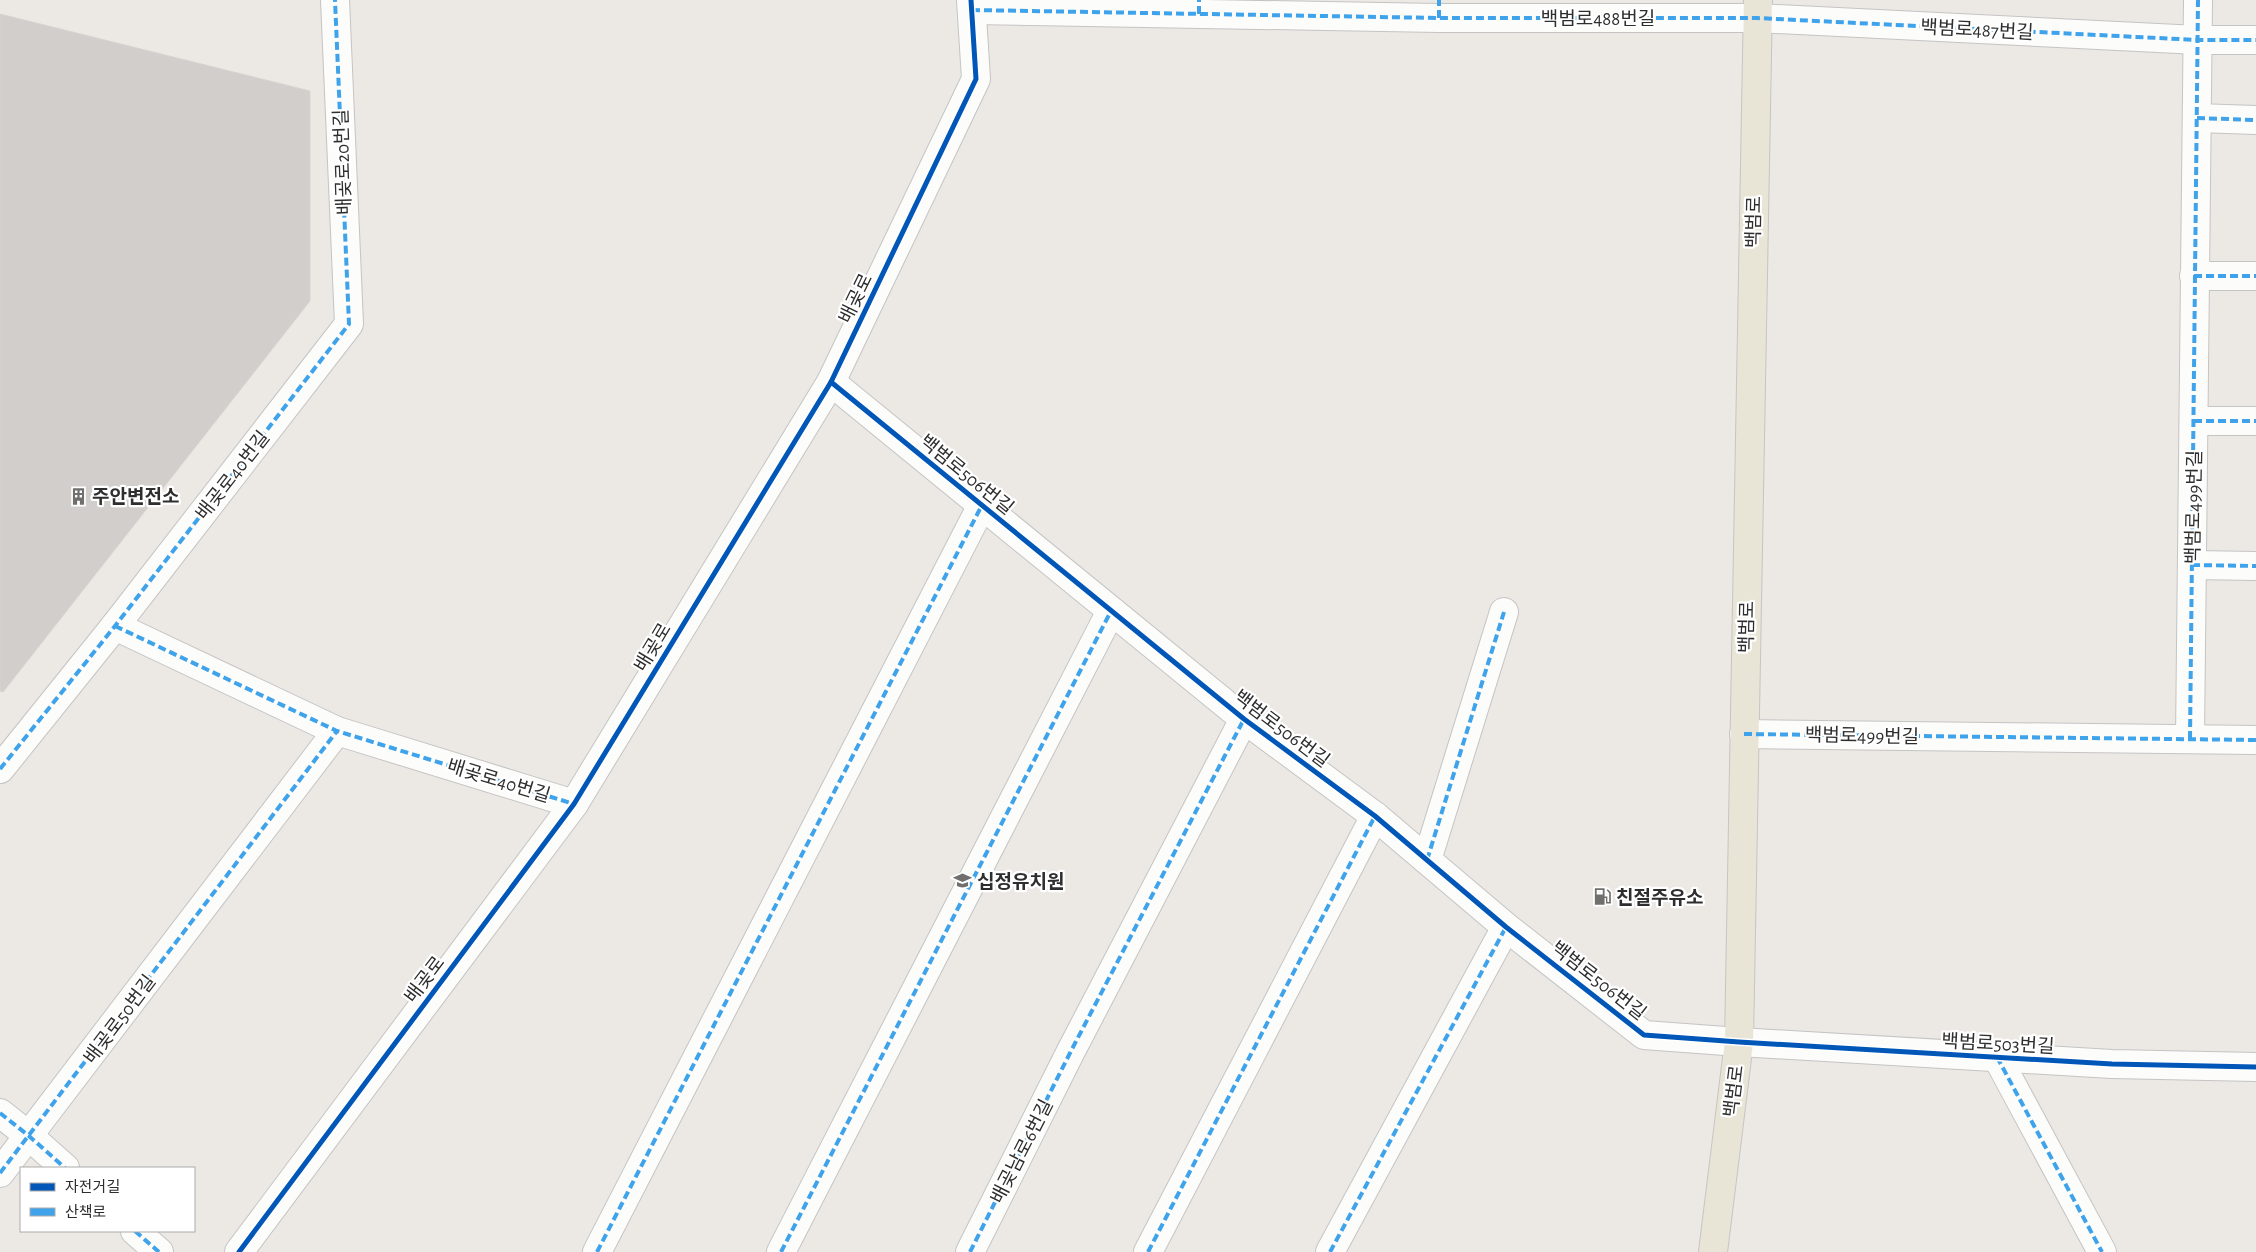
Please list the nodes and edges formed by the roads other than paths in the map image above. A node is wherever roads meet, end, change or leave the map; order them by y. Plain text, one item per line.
1 (335, 0) edge
2 (2198, 0) edge
3 (972, 5) edge
4 (1199, 7) edge
5 (1439, 9) edge
6 (1757, 9) edge
7 (2198, 40) junction
8 (2256, 40) edge
9 (2196, 118) junction
10 (2256, 120) edge
11 (2194, 276) junction
12 (2256, 276) edge
13 (349, 324) joint
14 (831, 382) junction
15 (2194, 421) junction
16 (2256, 421) edge
17 (982, 505) junction
18 (2192, 564) junction
19 (2256, 566) edge
20 (1111, 611) junction
21 (1504, 612) dead end
22 (115, 626) junction
23 (1244, 719) junction
24 (337, 731) junction
25 (1744, 734) junction
26 (2190, 738) junction
27 (2256, 740) edge
28 (0, 769) edge
29 (574, 804) junction
30 (1375, 816) junction
31 (1427, 860) junction
32 (1506, 927) junction
33 (1739, 1042) junction
34 (1071, 1050) joint
35 (1997, 1058) junction
36 (2256, 1067) edge
37 (0, 1114) edge
38 (29, 1136) junction
39 (64, 1167) edge
40 (0, 1173) edge
41 (136, 1232) edge
42 (159, 1252) edge
43 (239, 1252) edge
44 (597, 1252) edge
45 (781, 1252) edge
46 (970, 1252) edge
47 (1148, 1252) edge
48 (1330, 1252) edge
49 (1713, 1252) edge
50 (2102, 1252) edge

1 - 13 street, 배곶로20번길
2 - 7 street
3 - 4 street, 백범로488번길
3 - 14 street, 배곶로
4 - 5 street, 백범로488번길
5 - 6 street, 백범로488번길
6 - 7 street, 백범로487번길
6 - 25 main road, 백범로
7 - 8 street, 백범로487번길
7 - 9 street
9 - 10 street
9 - 11 street
11 - 12 street
11 - 15 street, 백범로499번길
13 - 22 street, 배곶로40번길
14 - 17 street, 백범로506번길
14 - 29 street, 배곶로
15 - 16 street
15 - 18 street, 백범로499번길
17 - 20 street, 백범로506번길
17 - 44 street
18 - 19 street
18 - 26 street, 백범로499번길
20 - 23 street, 백범로506번길
20 - 45 street
21 - 31 street
22 - 24 street, 배곶로40번길
22 - 28 street, 배곶로40번길
23 - 30 street, 백범로506번길
23 - 34 street, 백범로506번길
24 - 29 street, 배곶로40번길
24 - 38 street, 배곶로50번길
25 - 26 street, 백범로499번길
25 - 33 main road, 백범로
26 - 27 street, 백범로499번길
29 - 43 street, 배곶로
30 - 31 street, 백범로506번길
30 - 47 street
31 - 32 street, 백범로506번길
32 - 33 street, 백범로506번길
32 - 48 street
33 - 35 street, 백범로503번길
33 - 49 main road, 백범로
34 - 46 street, 배곶남로6번길
35 - 36 street, 백범로503번길
35 - 50 street
37 - 38 street
38 - 39 street
38 - 40 street, 배곶로50번길
41 - 42 street

